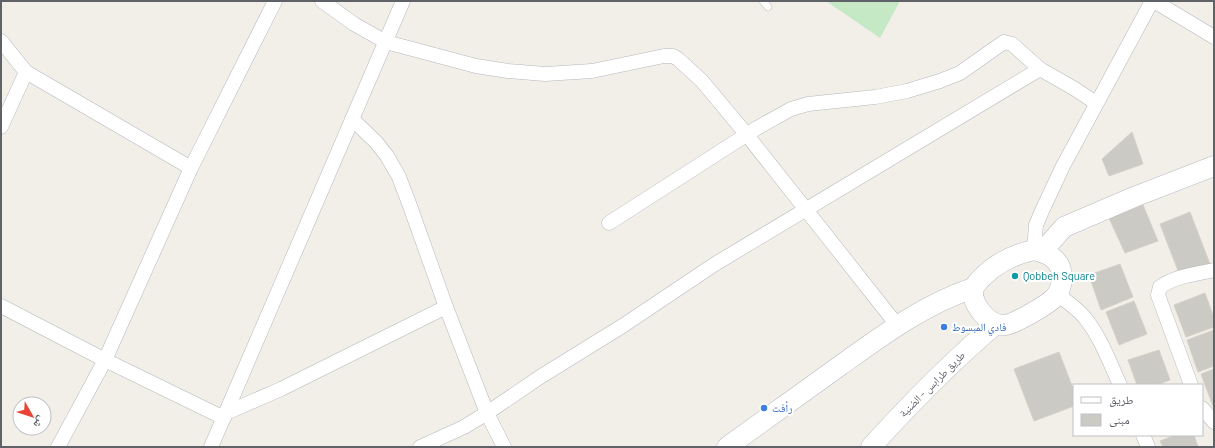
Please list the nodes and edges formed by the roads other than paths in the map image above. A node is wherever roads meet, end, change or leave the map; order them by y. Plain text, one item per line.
1 (275, 1) edge
2 (322, 1) edge
3 (403, 1) edge
4 (1152, 1) edge
5 (1214, 37) edge
6 (1, 41) edge
7 (386, 42) junction
8 (1040, 69) junction
9 (26, 72) junction
10 (1096, 103) junction
11 (352, 118) junction
12 (1, 127) edge
13 (747, 135) junction
14 (1214, 166) edge
15 (191, 168) junction
16 (806, 209) junction
17 (609, 223) dead end
18 (1038, 251) junction
19 (1214, 270) edge
20 (973, 288) junction
21 (1057, 294) junction
22 (1, 306) edge
23 (446, 307) junction
24 (996, 324) junction
25 (897, 325) junction
26 (105, 360) junction
27 (1120, 384) edge
28 (1191, 384) edge
29 (487, 413) junction
30 (225, 416) junction
31 (1143, 436) edge
32 (58, 447) edge
33 (211, 447) edge
34 (420, 447) edge
35 (504, 447) edge
36 (727, 447) edge
37 (871, 447) edge
38 (1148, 447) edge

1 - 15 street
2 - 7 street
3 - 7 street
4 - 5 street
4 - 10 street
6 - 9 street
7 - 11 street
7 - 13 street
8 - 10 street
8 - 13 street
8 - 16 street
9 - 12 street
9 - 15 street
10 - 18 street
11 - 23 street
11 - 30 street
13 - 16 street
13 - 17 street
14 - 18 main road
15 - 26 street
16 - 25 street
16 - 29 street
18 - 20 main road
18 - 21 main road
19 - 28 street
20 - 24 main road
20 - 25 main road
21 - 24 main road
21 - 27 street
22 - 26 street
23 - 29 street
23 - 30 street
24 - 37 main road, طريق طرابس - الضنية
25 - 36 main road
26 - 30 street
26 - 32 street
29 - 34 street
29 - 35 street
30 - 33 street
31 - 38 street

